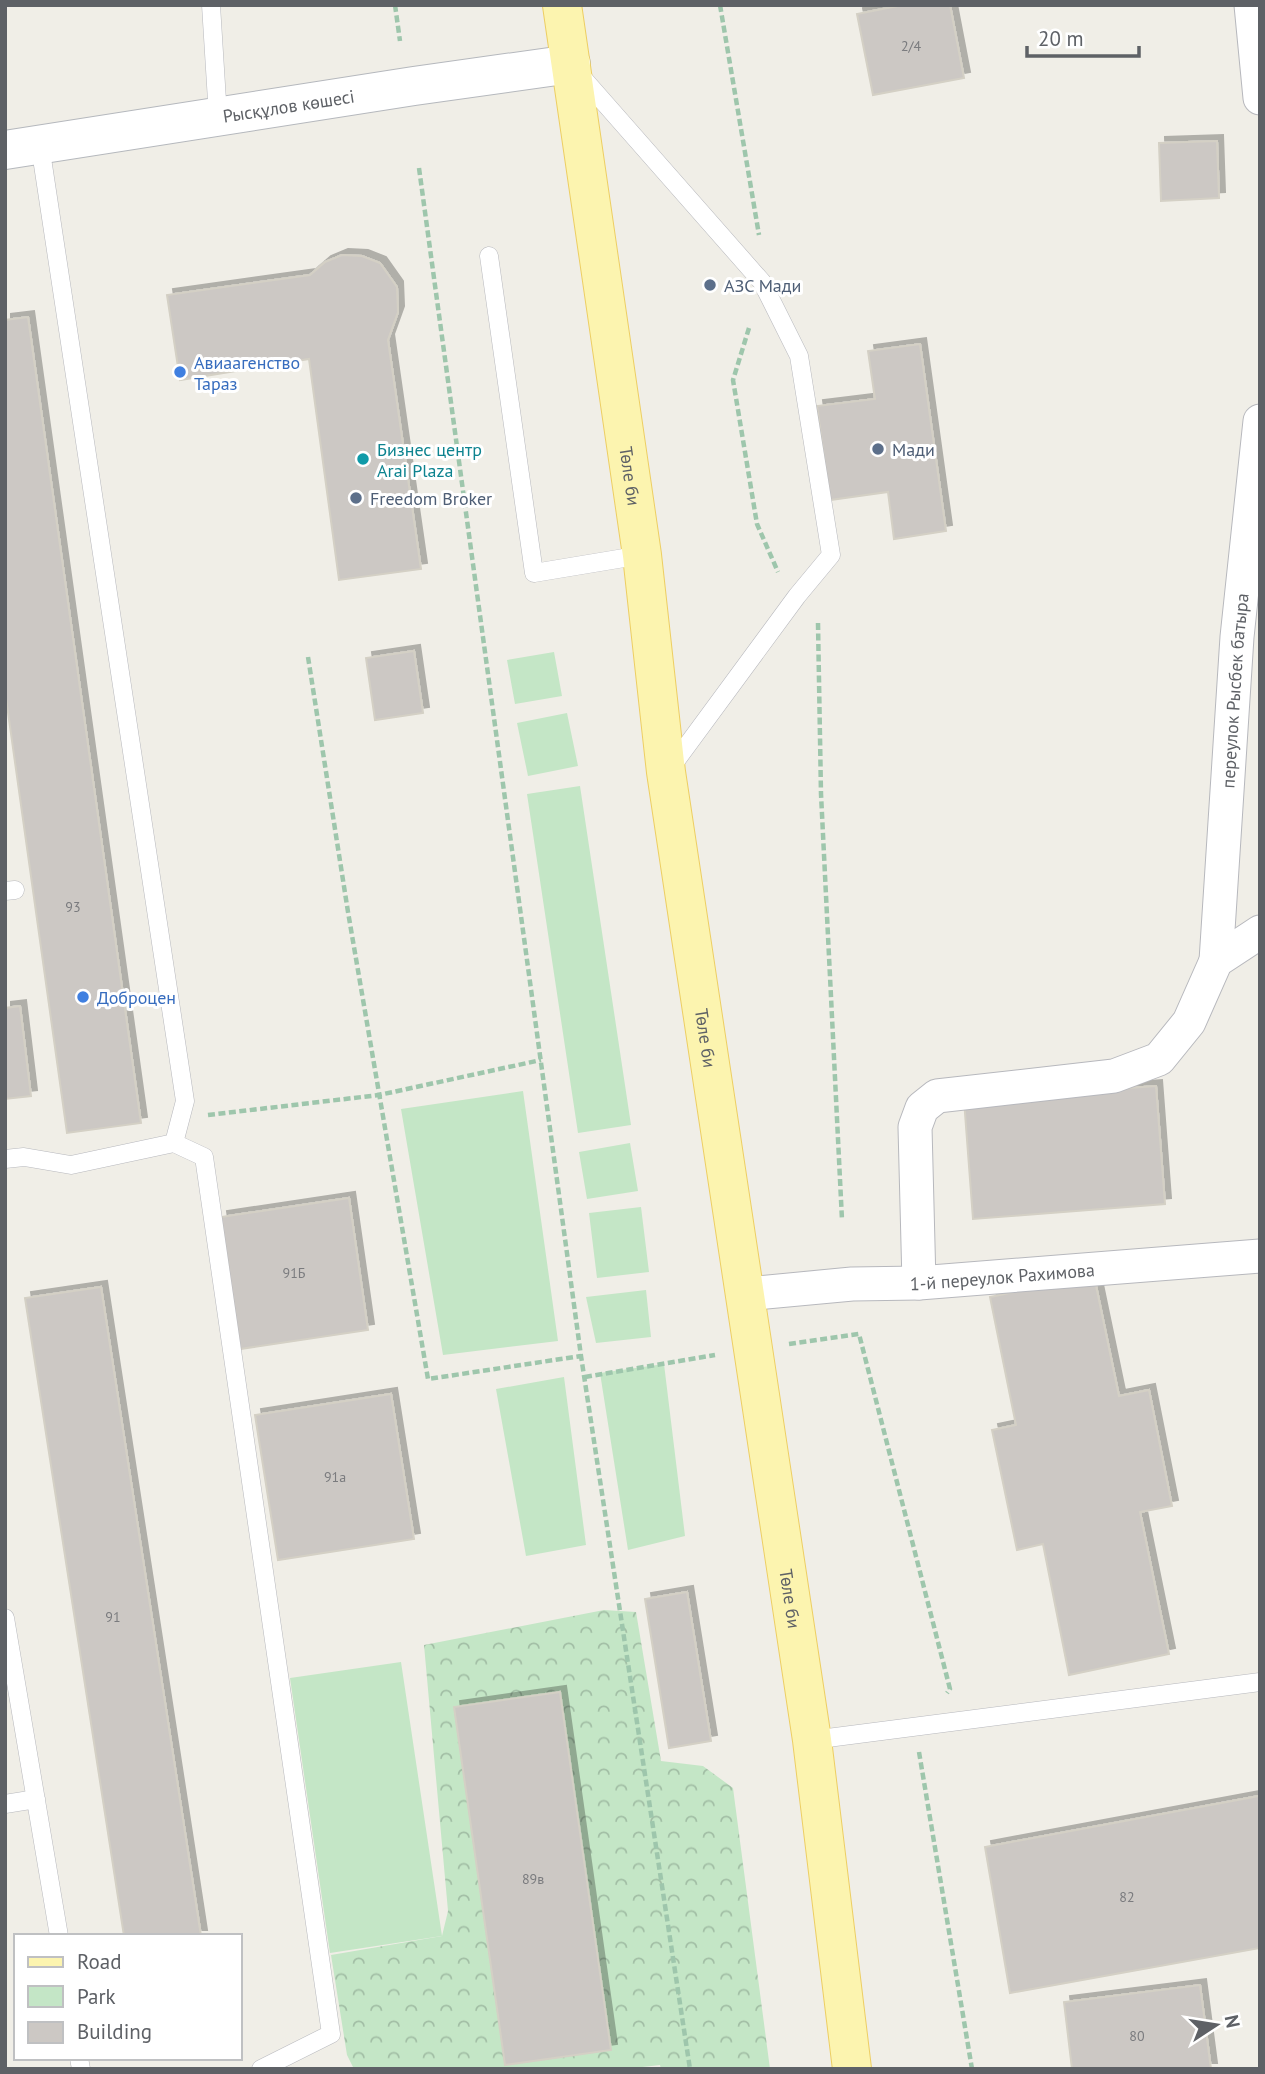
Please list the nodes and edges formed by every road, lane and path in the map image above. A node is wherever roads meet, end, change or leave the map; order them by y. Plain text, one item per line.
1 (211, 5) edge
2 (395, 5) edge
3 (562, 5) edge
4 (720, 5) edge
5 (1251, 5) edge
6 (400, 41) dead end
7 (570, 64) junction
8 (1260, 98) edge
9 (218, 117) junction
10 (23, 148) edge
11 (419, 168) dead end
12 (761, 248) dead end
13 (489, 256) dead end
14 (749, 328) dead end
15 (1260, 421) edge
16 (642, 555) junction
17 (778, 572) dead end
18 (818, 623) dead end
19 (308, 657) dead end
20 (666, 772) junction
21 (1260, 932) edge
22 (1216, 961) junction
23 (541, 1060) junction
24 (379, 1095) junction
25 (180, 1119) junction
26 (174, 1143) junction
27 (5, 1159) edge
28 (842, 1220) dead end
29 (1260, 1256) edge
30 (919, 1283) junction
31 (746, 1294) junction
32 (581, 1356) junction
33 (5, 1618) edge
34 (1260, 1682) edge
35 (812, 1740) junction
36 (36, 1799) junction
37 (5, 1804) edge
38 (59, 1934) edge
39 (261, 2069) edge
40 (690, 2069) edge
41 (852, 2069) edge

1 - 9 lane
2 - 6 path
3 - 7 main road, Төле би
4 - 12 path
5 - 8 street
7 - 9 street, Рысқұлов көшесі
7 - 16 main road, Төле би
7 - 20 lane
9 - 10 street, Рысқұлов көшесі
10 - 25 lane
11 - 23 path
13 - 16 lane
14 - 17 path
15 - 22 street, переулок Рысбек батыра
16 - 20 main road, Төле би
18 - 28 path
19 - 24 path
20 - 31 main road, Төле би
21 - 22 street
22 - 30 street, переулок Рысбек батыра
23 - 24 path
23 - 32 path
24 - 25 path
24 - 32 path
25 - 26 lane
26 - 27 lane
26 - 39 lane
29 - 30 street, 1-й переулок Рахимова
30 - 31 street, 1-й переулок Рахимова
31 - 35 main road, Төле би
32 - 40 path
33 - 36 lane
34 - 35 lane
35 - 41 main road, Төле би
36 - 37 lane
36 - 38 lane

